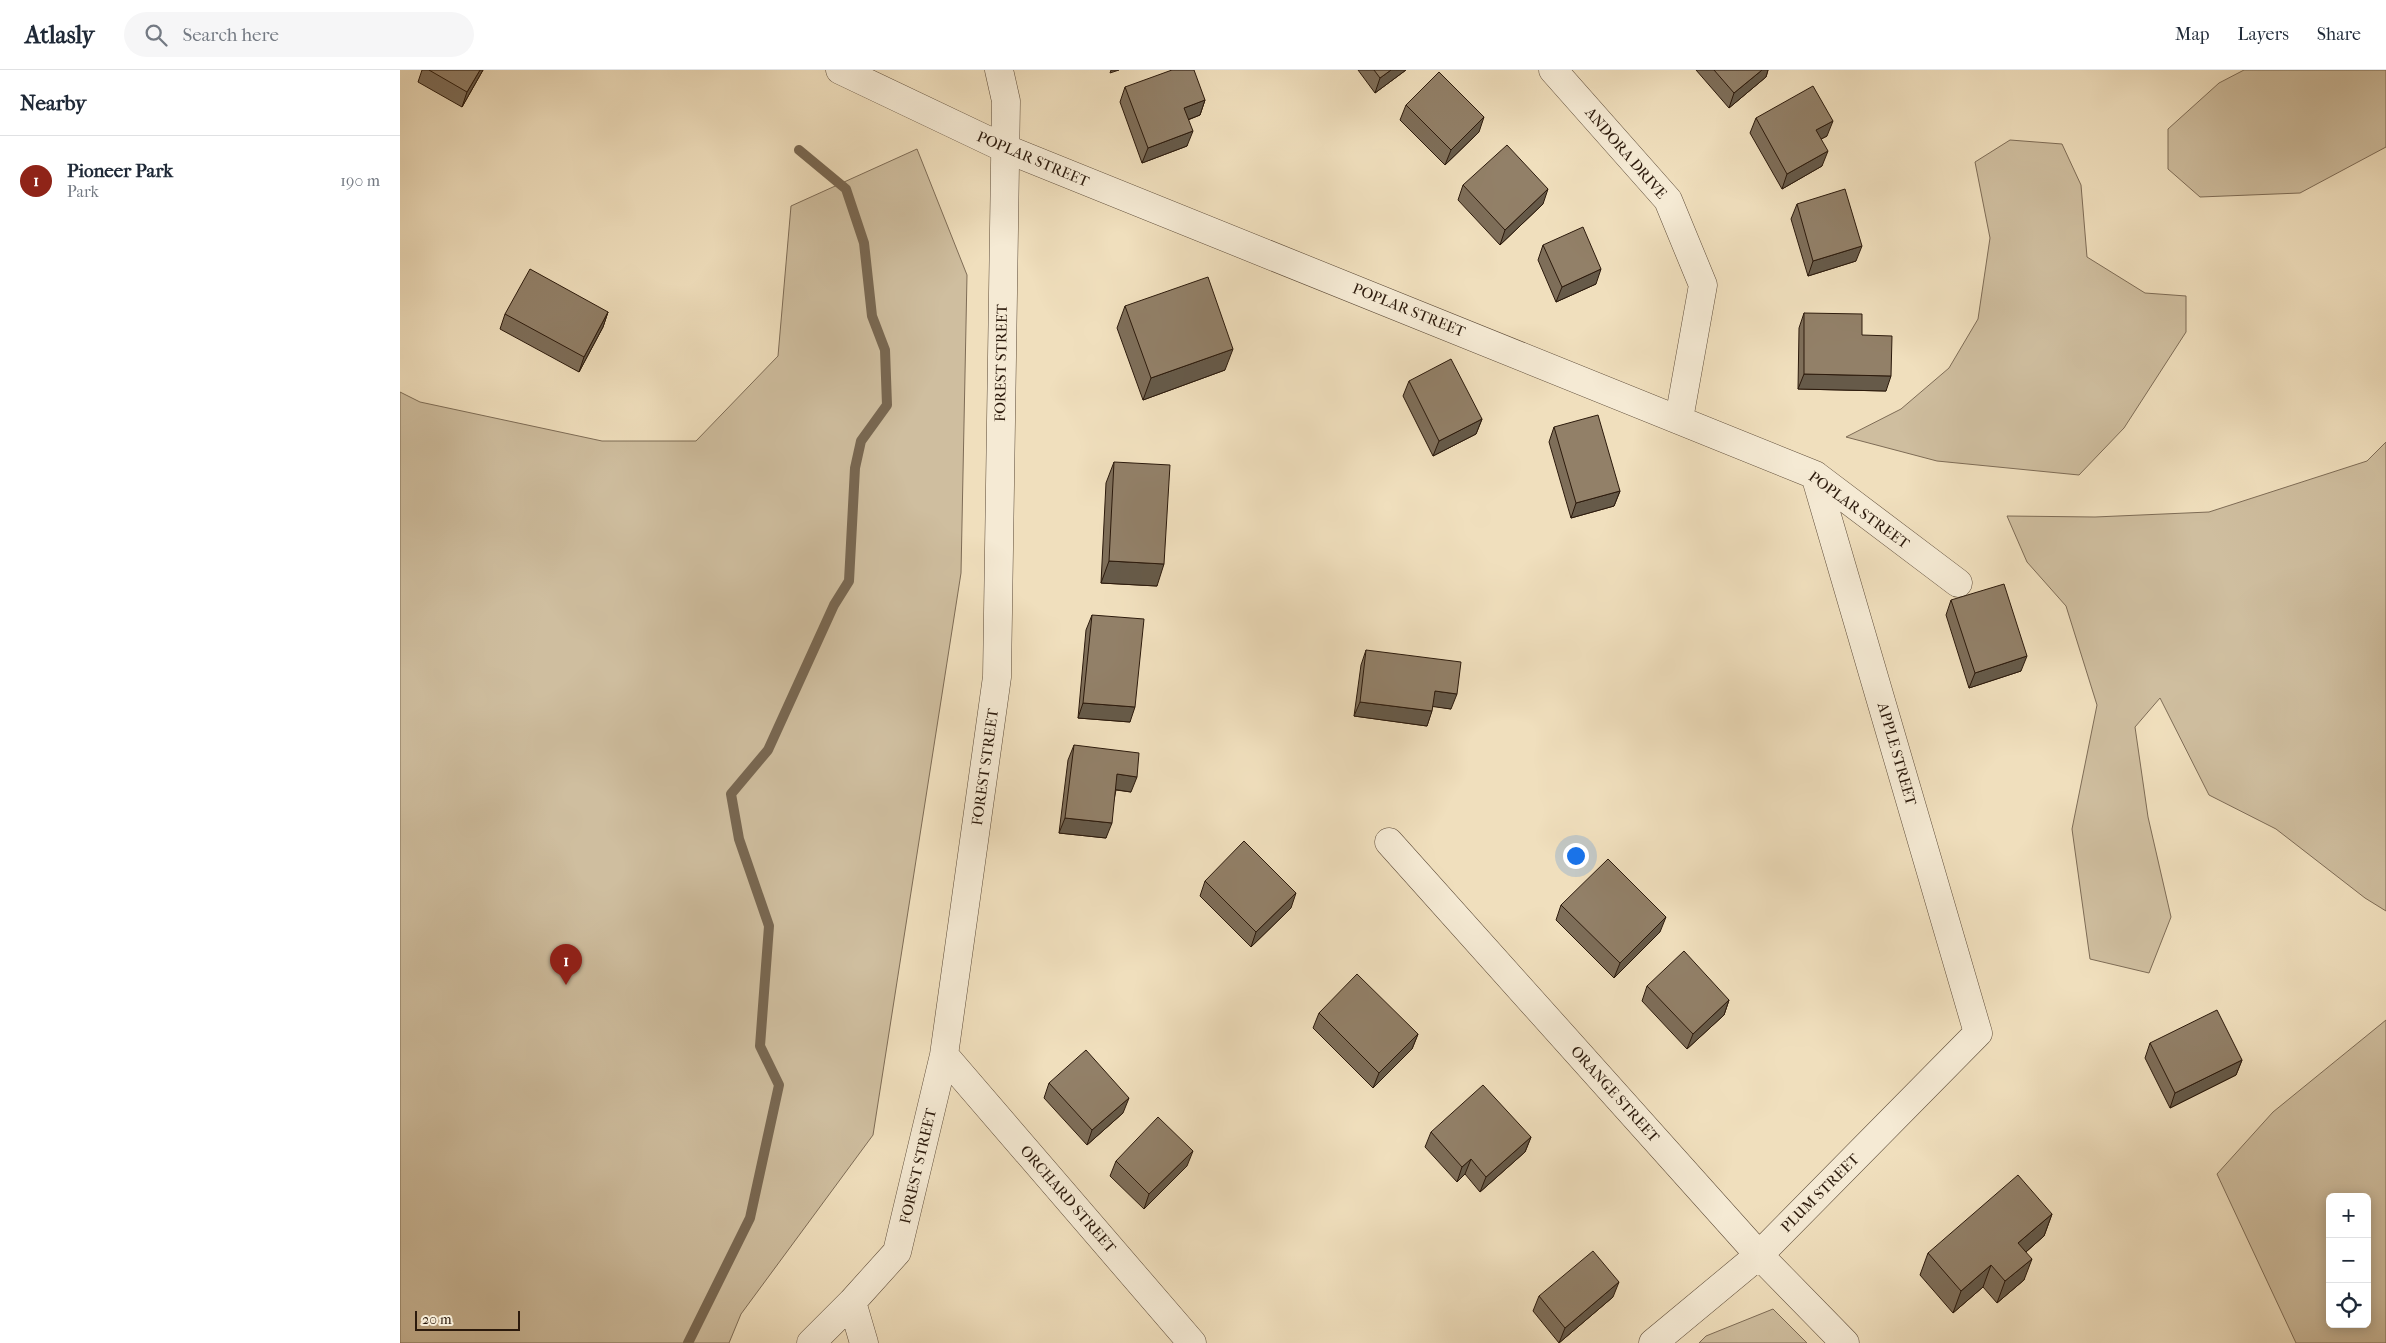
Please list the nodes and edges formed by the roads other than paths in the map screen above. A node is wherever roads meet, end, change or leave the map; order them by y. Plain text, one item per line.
1 (840, 70) edge
2 (999, 70) edge
3 (1553, 70) edge
4 (1004, 148) junction
5 (1679, 419) junction
6 (1815, 475) junction
7 (1958, 583) dead end
8 (1389, 842) dead end
9 (1978, 1033) joint
10 (944, 1055) junction
11 (1759, 1255) junction
12 (852, 1302) junction
13 (811, 1343) edge
14 (864, 1343) edge
15 (1192, 1343) edge
16 (1653, 1343) edge
17 (1845, 1343) edge

1 - 4 street, POPLAR STREET
2 - 4 street, FOREST STREET
3 - 5 street, ANDORA DRIVE
4 - 5 street, POPLAR STREET
4 - 10 street, FOREST STREET
5 - 6 street, POPLAR STREET
6 - 7 street, POPLAR STREET
6 - 9 street, APPLE STREET
8 - 11 street, ORANGE STREET
9 - 11 street, PLUM STREET
10 - 12 street, FOREST STREET
10 - 15 street, ORCHARD STREET
11 - 16 street, PLUM STREET
11 - 17 street, ORANGE STREET
12 - 13 street, FOREST STREET
12 - 14 street

